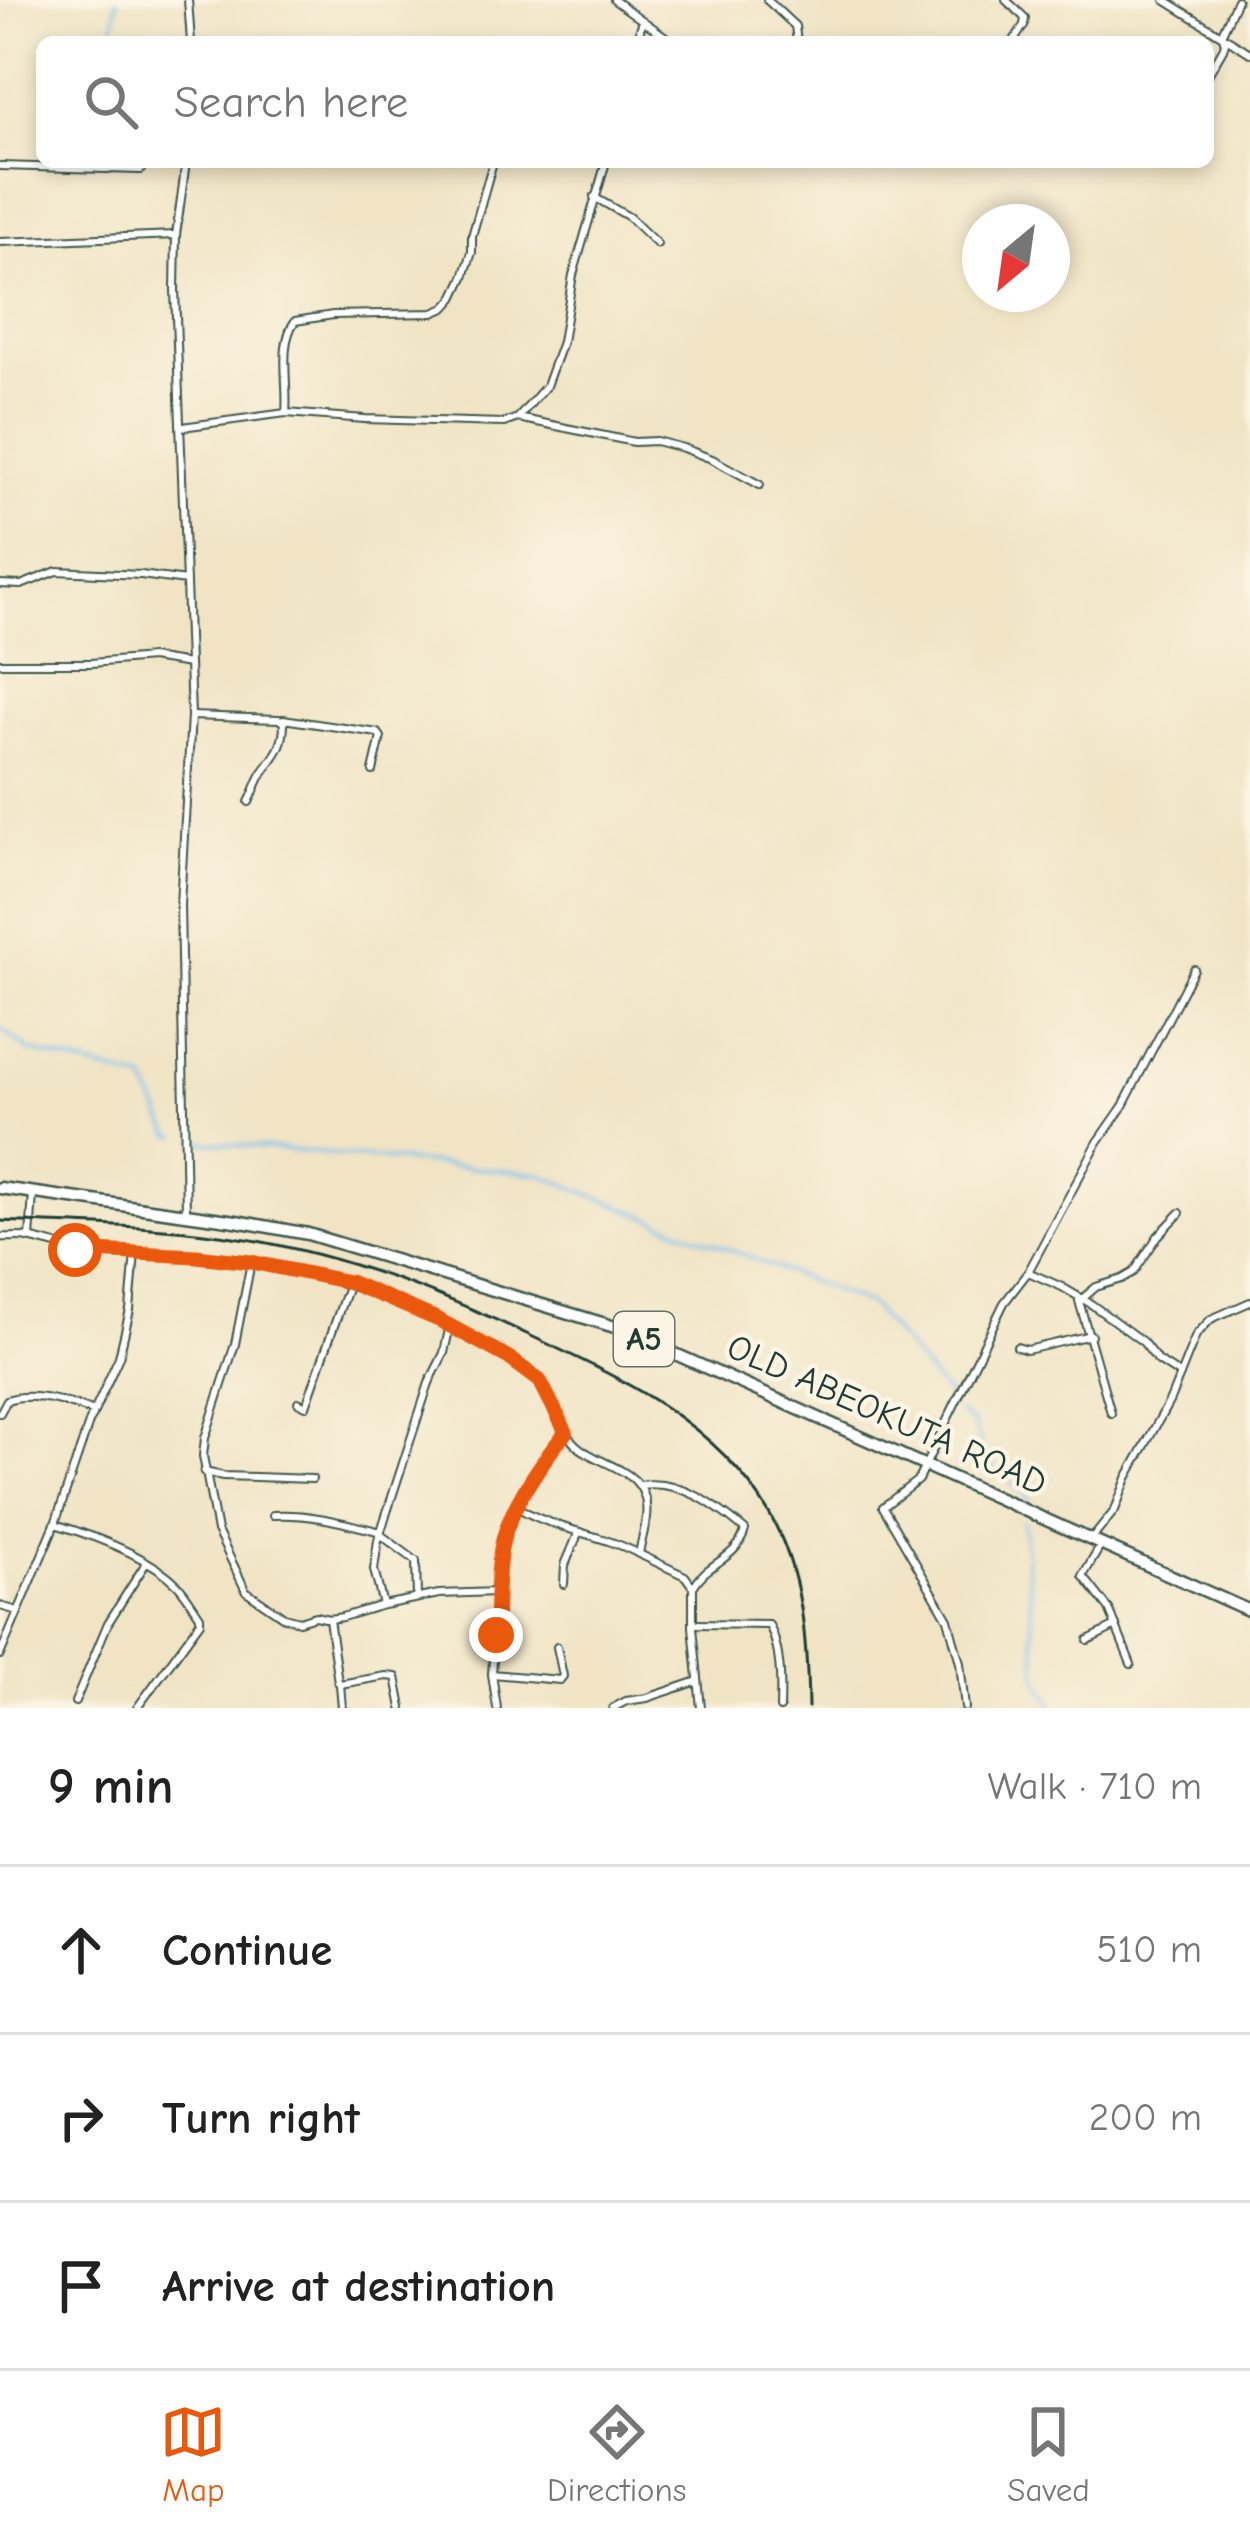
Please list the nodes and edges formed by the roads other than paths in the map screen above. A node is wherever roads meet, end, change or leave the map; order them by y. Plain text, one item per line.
1 (188, 0) edge
2 (614, 0) edge
3 (767, 0) edge
4 (1006, 0) edge
5 (1165, 0) edge
6 (1237, 0) edge
7 (643, 21) junction
8 (190, 36) edge
9 (641, 36) edge
10 (664, 36) edge
11 (796, 36) edge
12 (1017, 36) edge
13 (1224, 37) junction
14 (1250, 53) edge
15 (1214, 64) edge
16 (0, 166) edge
17 (36, 167) edge
18 (70, 168) edge
19 (185, 168) edge
20 (491, 168) edge
21 (604, 168) edge
22 (140, 170) dead end
23 (595, 196) junction
24 (176, 235) junction
25 (0, 242) edge
26 (657, 244) dead end
27 (286, 413) junction
28 (518, 418) junction
29 (182, 427) junction
30 (760, 485) dead end
31 (186, 581) junction
32 (0, 584) edge
33 (0, 663) edge
34 (189, 664) junction
35 (191, 716) junction
36 (279, 719) junction
37 (373, 770) dead end
38 (249, 802) dead end
39 (1194, 970) dead end
40 (0, 1188) edge
41 (33, 1192) junction
42 (1180, 1214) dead end
43 (186, 1215) junction
44 (0, 1238) edge
45 (30, 1238) junction
46 (135, 1253) junction
47 (251, 1262) junction
48 (1028, 1272) junction
49 (349, 1282) junction
50 (1080, 1299) junction
51 (1250, 1302) edge
52 (450, 1325) junction
53 (1091, 1335) junction
54 (1017, 1347) dead end
55 (1180, 1375) junction
56 (298, 1402) dead end
57 (94, 1412) junction
58 (0, 1413) edge
59 (1112, 1413) dead end
60 (566, 1432) junction
61 (926, 1465) junction
62 (204, 1472) junction
63 (312, 1479) dead end
64 (640, 1485) junction
65 (517, 1507) junction
66 (273, 1515) dead end
67 (55, 1524) junction
68 (380, 1533) junction
69 (578, 1534) junction
70 (1096, 1542) junction
71 (639, 1554) junction
72 (146, 1563) junction
73 (564, 1584) dead end
74 (693, 1587) junction
75 (497, 1592) junction
76 (417, 1598) junction
77 (383, 1605) junction
78 (0, 1606) edge
79 (18, 1611) junction
80 (1250, 1611) edge
81 (329, 1619) junction
82 (693, 1624) junction
83 (1117, 1626) junction
84 (1088, 1640) dead end
85 (557, 1647) dead end
86 (0, 1655) edge
87 (1132, 1664) dead end
88 (492, 1674) junction
89 (698, 1681) junction
90 (340, 1684) junction
91 (75, 1702) dead end
92 (137, 1708) edge
93 (342, 1708) edge
94 (402, 1708) edge
95 (495, 1708) edge
96 (613, 1708) edge
97 (700, 1708) edge
98 (780, 1708) edge
99 (964, 1708) edge

1 - 8 street
2 - 7 street
3 - 11 street
4 - 12 street
5 - 13 street
6 - 13 street
7 - 9 street
7 - 10 street
13 - 14 street
13 - 15 street
16 - 17 street
18 - 22 street
19 - 24 street
20 - 27 street
21 - 23 street
23 - 26 street
23 - 28 street
24 - 25 street
24 - 29 street
27 - 28 street
27 - 29 street
28 - 30 street
29 - 31 street
31 - 32 street
31 - 34 street
33 - 34 street
34 - 35 street
35 - 36 street
35 - 43 street
36 - 37 street
36 - 38 street
39 - 48 street
40 - 41 highway, OLD ABEOKUTA ROAD / A5
41 - 43 highway, OLD ABEOKUTA ROAD / A5
41 - 45 street
42 - 50 street
43 - 61 highway, OLD ABEOKUTA ROAD / A5
44 - 45 street
45 - 46 street
46 - 47 street
46 - 57 street
47 - 49 street
47 - 62 street
48 - 50 street
48 - 61 street
49 - 52 street
49 - 56 street
50 - 53 street
50 - 55 street
51 - 55 street
52 - 60 street
52 - 68 street
53 - 54 street
53 - 59 street
55 - 70 street
57 - 58 street
57 - 67 street
60 - 64 street
60 - 65 street
61 - 70 highway, OLD ABEOKUTA ROAD / A5
61 - 99 street
62 - 63 street
62 - 81 street
64 - 71 street
64 - 74 street
65 - 69 street
65 - 75 street
66 - 68 street
67 - 72 street
67 - 79 street
68 - 76 street
68 - 77 street
69 - 71 street
69 - 73 street
70 - 80 highway, OLD ABEOKUTA ROAD / A5
70 - 83 street
71 - 74 street
72 - 91 street
72 - 92 street
74 - 82 street
75 - 76 street
75 - 88 street
76 - 77 street
77 - 81 street
78 - 79 street
79 - 86 street
81 - 90 street
82 - 89 street
82 - 98 street
83 - 84 street
83 - 87 street
85 - 88 street
88 - 95 street
89 - 96 street
89 - 97 street
90 - 93 street
90 - 94 street

